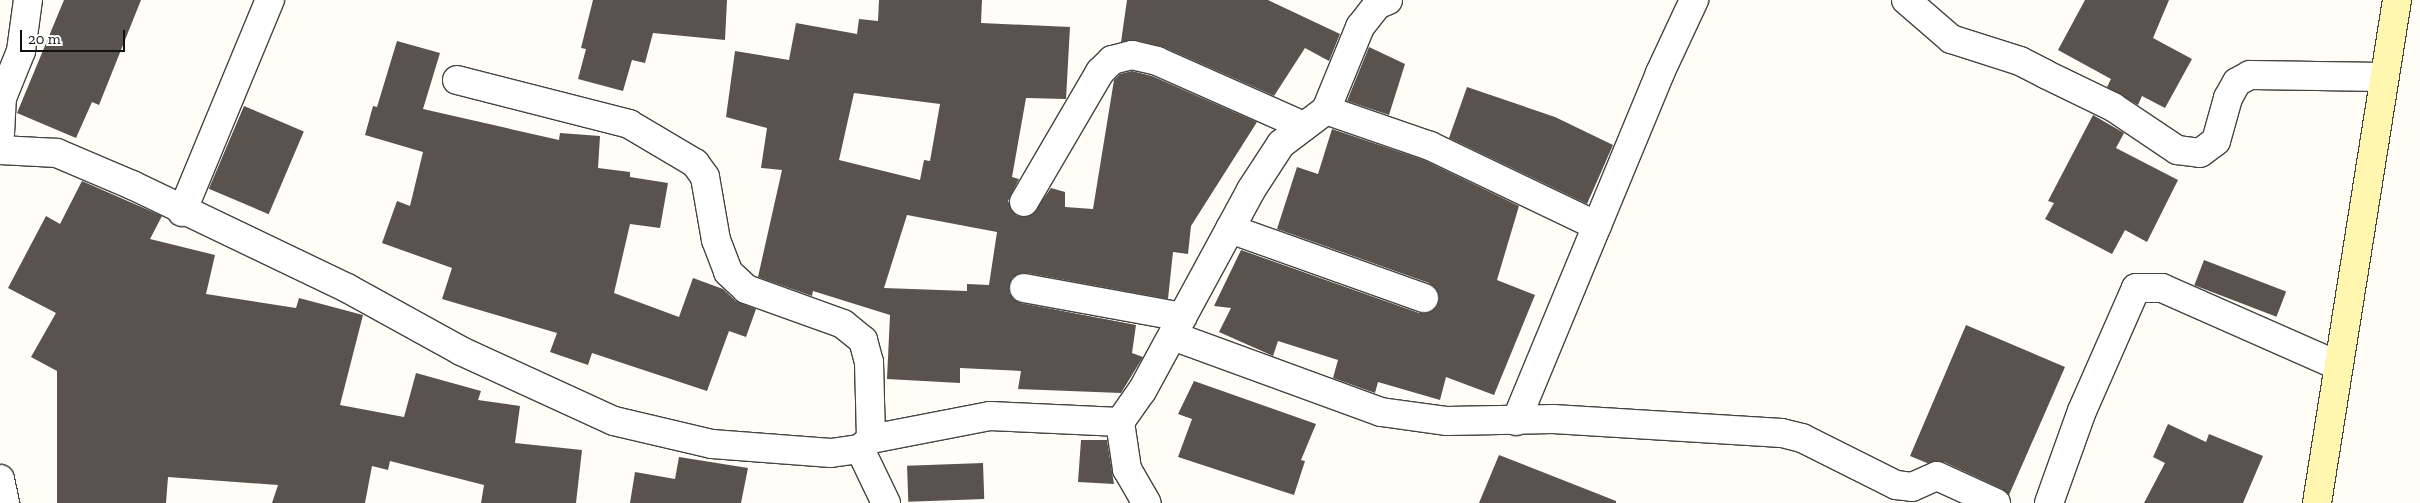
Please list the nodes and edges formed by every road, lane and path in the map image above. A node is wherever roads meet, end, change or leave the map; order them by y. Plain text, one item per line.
1 (28, 0) edge
2 (270, 0) edge
3 (1388, 0) edge
4 (1694, 0) edge
5 (1906, 0) edge
6 (2397, 0) edge
7 (2384, 76) junction
8 (457, 80) dead end
9 (1315, 118) junction
10 (0, 134) edge
11 (0, 150) edge
12 (1024, 202) dead end
13 (182, 212) junction
14 (1597, 226) junction
15 (1230, 229) junction
16 (1024, 288) dead end
17 (1424, 298) dead end
18 (1178, 326) junction
19 (2339, 366) junction
20 (1516, 420) junction
21 (1120, 422) junction
22 (865, 444) junction
23 (0, 479) edge
24 (5, 503) edge
25 (886, 503) edge
26 (1147, 503) edge
27 (1996, 503) edge
28 (2049, 503) edge
29 (2317, 503) edge

1 - 10 street
2 - 13 street
3 - 9 street
4 - 14 street
5 - 7 street
6 - 7 main road
7 - 19 main road
8 - 22 street
9 - 12 street
9 - 14 street
9 - 15 street
11 - 13 street
13 - 22 street
14 - 20 street
15 - 17 street
15 - 18 street
16 - 18 street
18 - 20 street
18 - 21 street
19 - 28 street
19 - 29 main road
20 - 27 street
21 - 22 street
21 - 26 street
22 - 25 street
23 - 24 street

